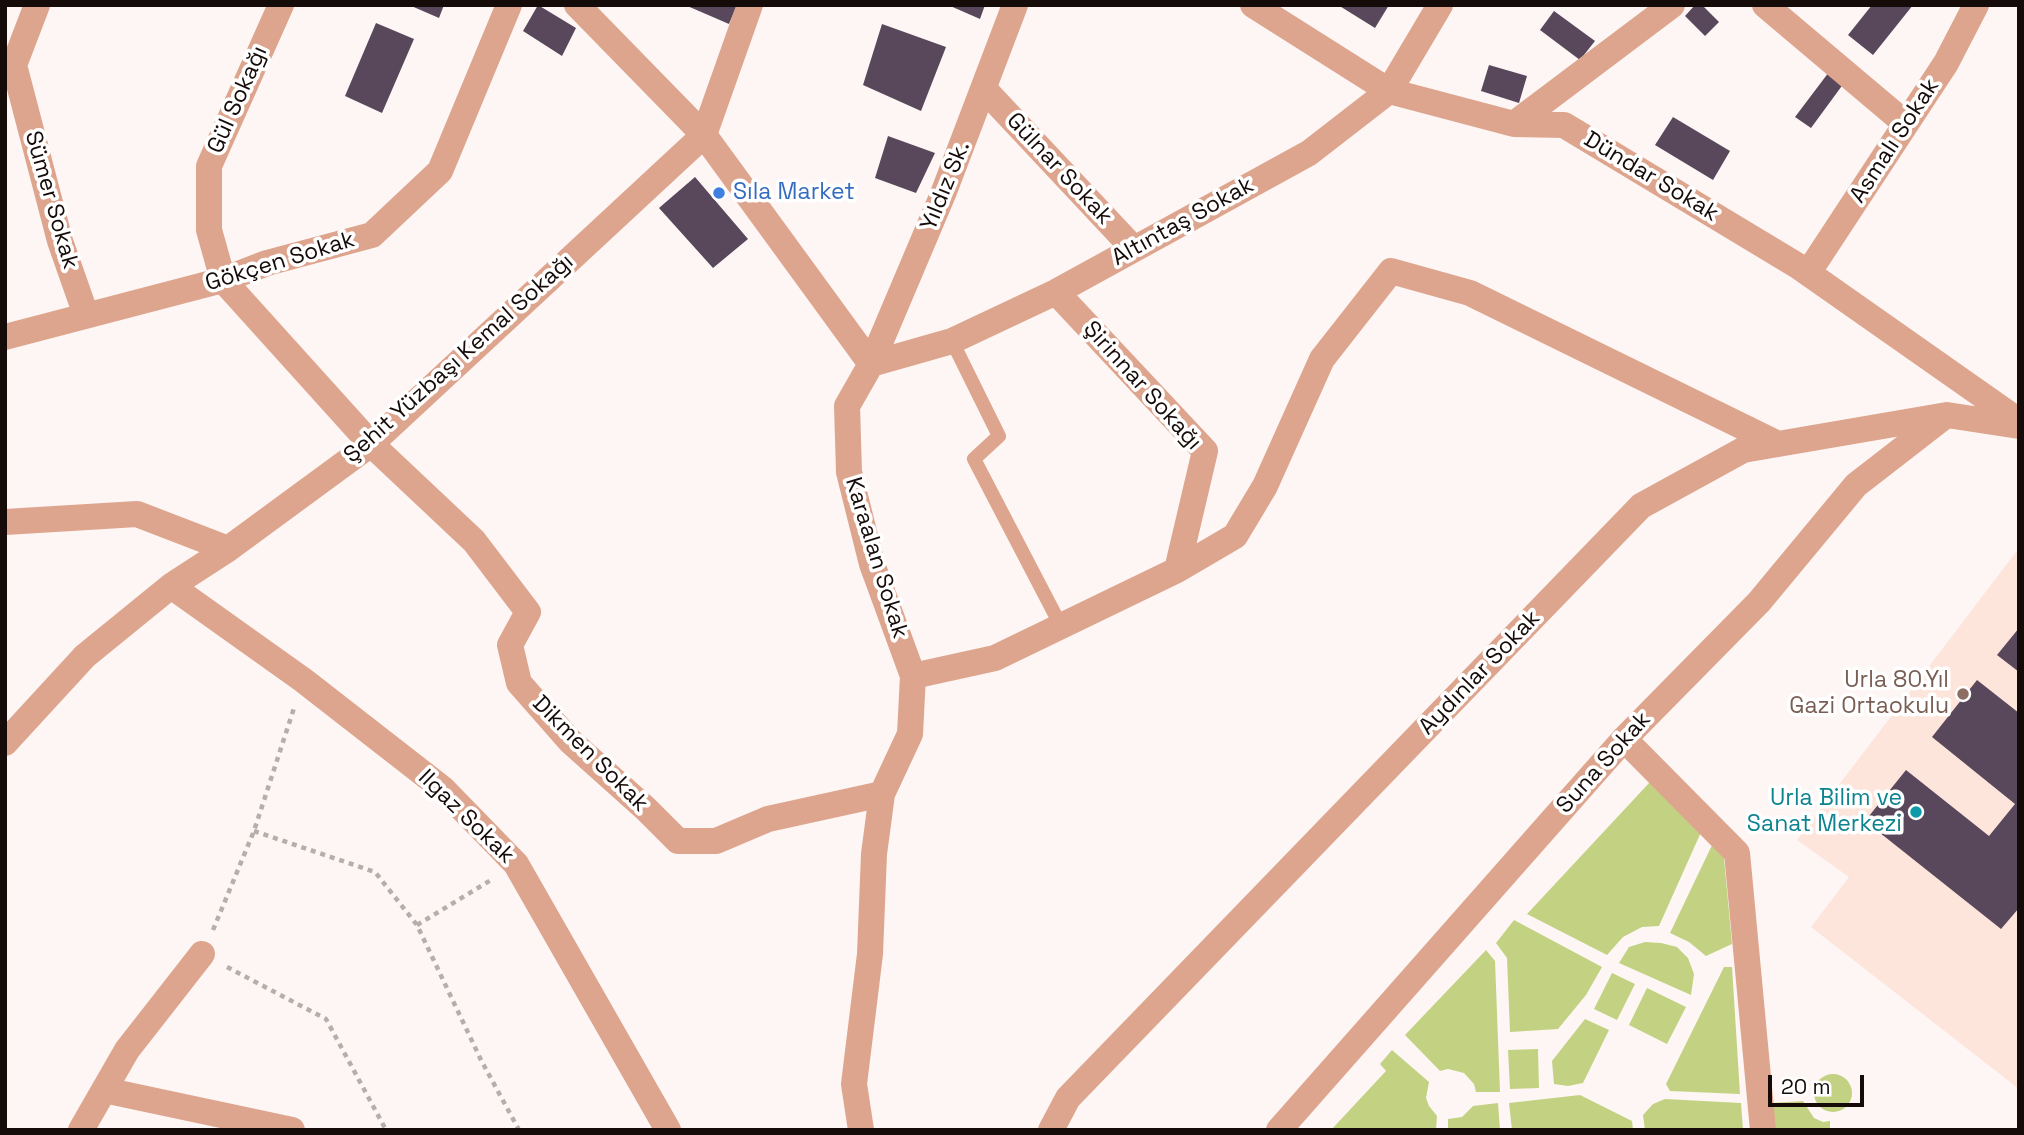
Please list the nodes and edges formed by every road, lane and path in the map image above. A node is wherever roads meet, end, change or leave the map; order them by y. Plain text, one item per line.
1 (37, 5) edge
2 (281, 5) edge
3 (509, 5) edge
4 (577, 5) edge
5 (750, 5) edge
6 (1015, 5) edge
7 (1253, 5) edge
8 (1440, 5) edge
9 (1672, 5) edge
10 (1765, 5) edge
11 (1976, 5) edge
12 (984, 89) junction
13 (1389, 91) junction
14 (1514, 124) junction
15 (1906, 124) junction
16 (704, 135) junction
17 (1134, 250) junction
18 (1808, 273) junction
19 (222, 280) junction
20 (1056, 292) junction
21 (86, 315) junction
22 (5, 337) edge
23 (952, 341) junction
24 (871, 364) junction
25 (1947, 415) junction
26 (2019, 424) edge
27 (370, 444) junction
28 (1778, 444) junction
29 (5, 522) edge
30 (228, 549) junction
31 (1177, 570) junction
32 (172, 586) junction
33 (1061, 626) junction
34 (913, 676) junction
35 (303, 680) junction
36 (1624, 739) junction
37 (5, 743) edge
38 (882, 794) junction
39 (254, 831) junction
40 (516, 864) junction
41 (417, 925) junction
42 (202, 954) junction
43 (104, 1090) junction
44 (81, 1130) edge
45 (292, 1130) edge
46 (386, 1130) edge
47 (519, 1130) edge
48 (668, 1130) edge
49 (861, 1130) edge
50 (1051, 1130) edge
51 (1279, 1130) edge
52 (1763, 1130) edge

1 - 21 street, Sümer Sokak
2 - 19 street, Gül Sokağı
3 - 19 street, Gökçen Sokak
4 - 16 street
5 - 16 street, Şehit Yüzbaşı Kemal Sokağı
6 - 12 street, Yıldız Sk.
7 - 13 street, Dündar Sokak
8 - 13 street, Altıntaş Sokak
9 - 14 street
10 - 15 street
11 - 15 street, Asmalı Sokak
12 - 17 street, Gülnar Sokak
12 - 24 street, Yıldız Sk.
13 - 14 street, Dündar Sokak
13 - 17 street, Altıntaş Sokak
14 - 18 street, Dündar Sokak
15 - 18 street, Asmalı Sokak
16 - 24 street
16 - 27 street, Şehit Yüzbaşı Kemal Sokağı
17 - 20 street, Altıntaş Sokak
18 - 26 street, Dündar Sokak
19 - 21 street, Gökçen Sokak
19 - 27 street, Dikmen Sokak
20 - 23 street, Altıntaş Sokak
20 - 31 street, Şirinnar Sokağı
21 - 22 street, Gökçen Sokak
23 - 24 street, Altıntaş Sokak
23 - 33 lane
24 - 34 street, Karaalan Sokak
25 - 26 street, Aydınlar Sokak
25 - 28 street, Aydınlar Sokak
25 - 36 street, Suna Sokak
27 - 30 street, Şehit Yüzbaşı Kemal Sokağı
27 - 38 street, Dikmen Sokak
28 - 31 street
28 - 50 street, Aydınlar Sokak
29 - 30 street
30 - 32 street, Şehit Yüzbaşı Kemal Sokağı
31 - 33 street
32 - 35 street, Ilgaz Sokak
32 - 37 street, Şehit Yüzbaşı Kemal Sokağı
33 - 34 street
34 - 38 street, Karaalan Sokak
35 - 39 path
35 - 40 street, Ilgaz Sokak
36 - 51 street, Suna Sokak
36 - 52 street
38 - 49 street, Karaalan Sokak
39 - 41 path
39 - 42 path
40 - 41 path
40 - 48 street, Ilgaz Sokak
41 - 47 path
42 - 43 street
42 - 46 path
43 - 44 street
43 - 45 street

